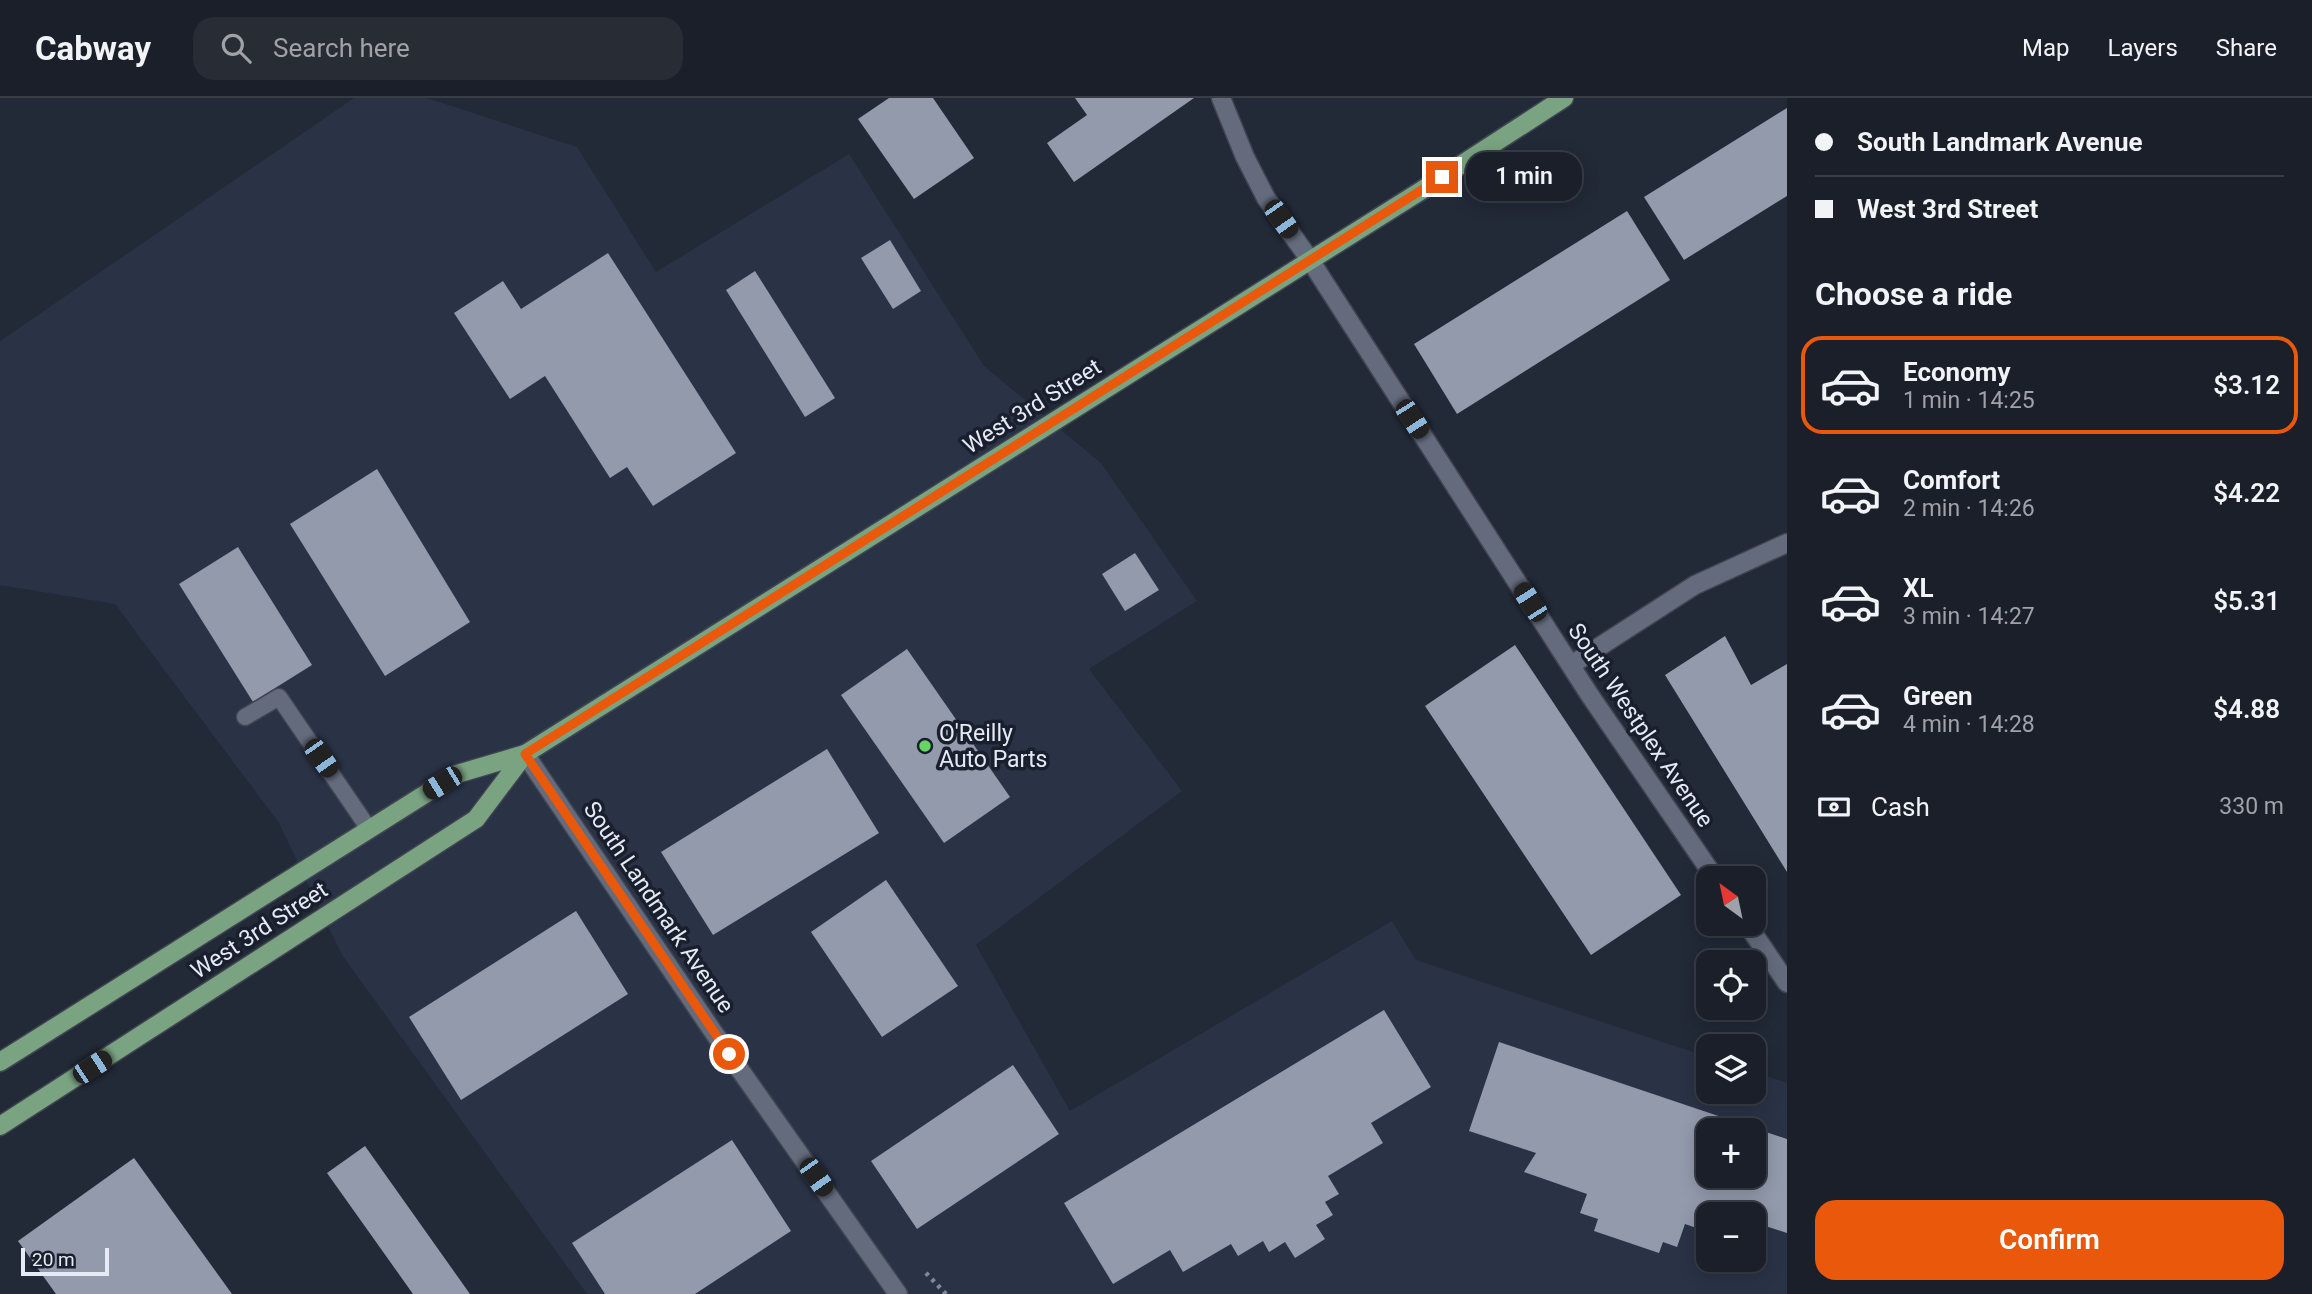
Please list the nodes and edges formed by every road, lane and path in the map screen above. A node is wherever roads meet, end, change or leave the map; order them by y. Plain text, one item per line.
1 (1221, 98) edge
2 (1564, 98) edge
3 (1310, 260) junction
4 (1787, 543) edge
5 (1571, 665) junction
6 (245, 717) dead end
7 (525, 754) junction
8 (369, 829) junction
9 (1708, 866) edge
10 (1755, 936) edge
11 (1787, 983) edge
12 (0, 1062) edge
13 (0, 1126) edge
14 (926, 1273) dead end
15 (898, 1294) edge
16 (946, 1294) edge

1 - 3 street, South Westplex Avenue
2 - 3 main road, West 3rd Street
3 - 5 street, South Westplex Avenue
3 - 7 main road, West 3rd Street
4 - 5 street
5 - 9 street, South Westplex Avenue
6 - 8 lane
7 - 8 main road, West 3rd Street
7 - 13 main road, West 3rd Street
7 - 15 street, South Landmark Avenue
8 - 12 main road, West 3rd Street
10 - 11 street
14 - 16 path

